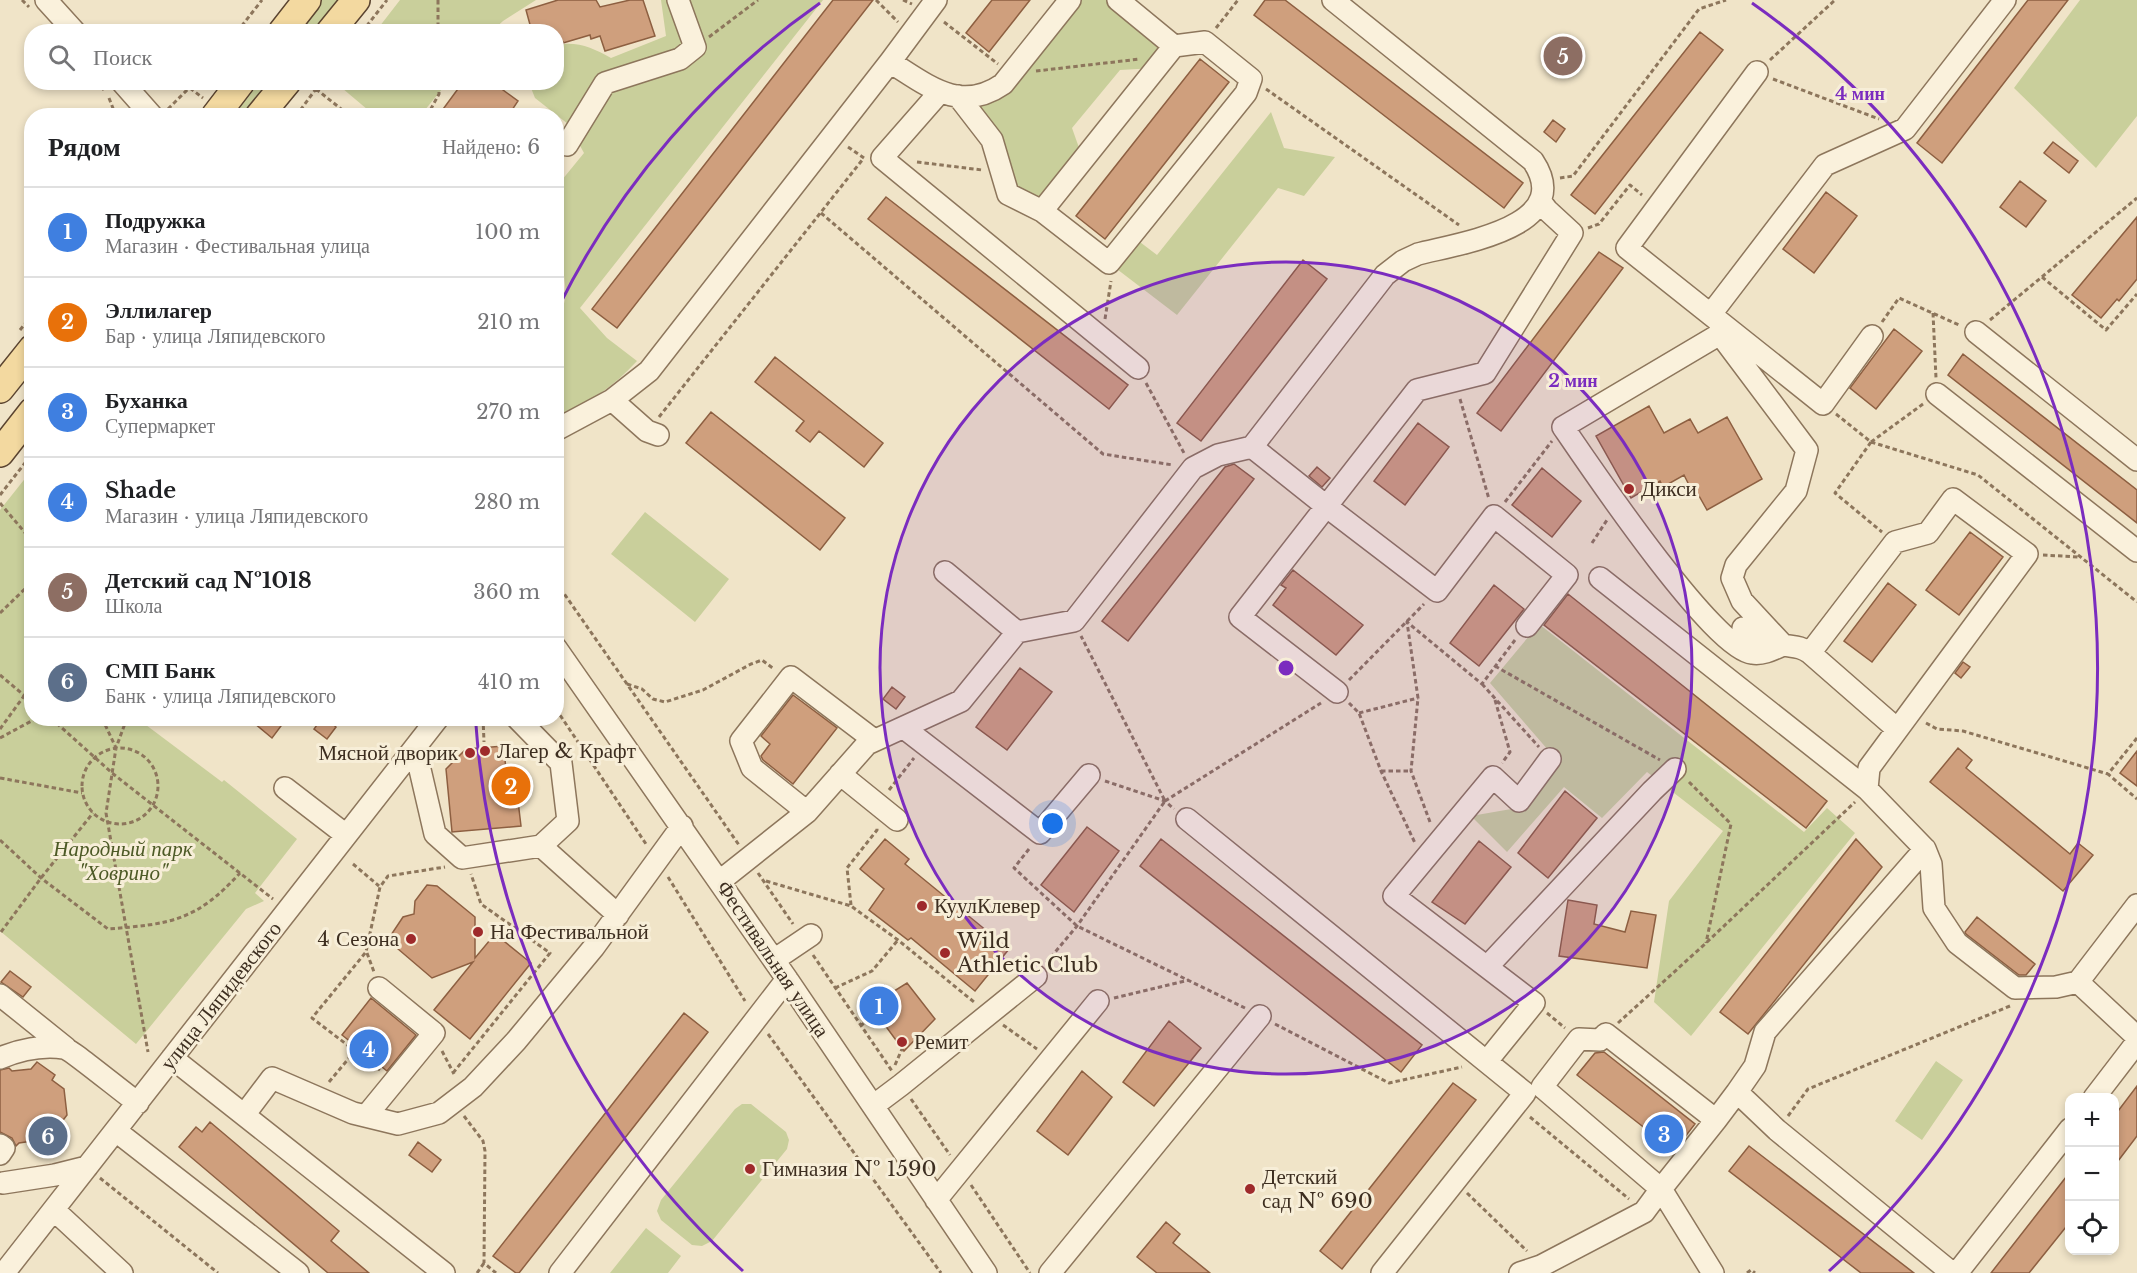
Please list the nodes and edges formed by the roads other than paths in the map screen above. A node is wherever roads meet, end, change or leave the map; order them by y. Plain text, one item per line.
1 (46, 0) edge
2 (307, 0) edge
3 (356, 0) edge
4 (678, 0) edge
5 (1070, 0) edge
6 (1118, 0) edge
7 (1333, 0) edge
8 (2005, 0) edge
9 (933, 5) edge
10 (68, 24) edge
11 (288, 24) edge
12 (336, 24) edge
13 (1170, 51) junction
14 (890, 62) junction
15 (1757, 72) road end
16 (116, 90) edge
17 (235, 90) edge
18 (280, 90) edge
19 (949, 94) junction
20 (141, 108) edge
21 (221, 108) edge
22 (266, 108) edge
23 (564, 141) edge
24 (1542, 192) junction
25 (1042, 211) junction
26 (1711, 314) junction
27 (1976, 332) road end
28 (1872, 336) road end
29 (24, 359) edge
30 (1138, 368) road end
31 (0, 389) edge
32 (1936, 394) dead end
33 (612, 400) junction
34 (24, 422) edge
35 (564, 426) edge
36 (653, 433) road end
37 (1252, 447) junction
38 (0, 453) edge
39 (2137, 460) edge
40 (1326, 506) junction
41 (2137, 551) edge
42 (945, 572) dead end
43 (1599, 578) dead end
44 (1527, 626) road end
45 (1743, 628) dead end
46 (1017, 632) junction
47 (1783, 645) junction
48 (1810, 653) junction
49 (564, 659) edge
50 (1337, 692) road end
51 (1903, 722) junction
52 (432, 726) edge
53 (525, 726) edge
54 (904, 728) junction
55 (874, 740) junction
56 (415, 748) junction
57 (1550, 759) road end
58 (1676, 769) dead end
59 (840, 774) junction
60 (1089, 775) road end
61 (285, 788) dead end
62 (1867, 789) junction
63 (807, 812) junction
64 (1179, 813) road end
65 (897, 820) dead end
66 (682, 826) junction
67 (346, 836) junction
68 (541, 846) junction
69 (1925, 849) junction
70 (720, 881) junction
71 (2137, 905) edge
72 (618, 915) junction
73 (811, 935) dead end
74 (774, 960) junction
75 (1487, 967) junction
76 (1036, 976) road end
77 (788, 979) junction
78 (2079, 982) junction
79 (379, 988) dead end
80 (0, 995) edge
81 (1098, 1002) road end
82 (1260, 1016) dead end
83 (2137, 1037) edge
84 (2137, 1042) edge
85 (66, 1048) junction
86 (0, 1058) edge
87 (172, 1058) junction
88 (1487, 1061) junction
89 (1737, 1092) junction
90 (2098, 1093) edge
91 (138, 1103) junction
92 (873, 1106) junction
93 (244, 1115) junction
94 (366, 1116) junction
95 (1716, 1120) junction
96 (116, 1131) junction
97 (2065, 1135) edge
98 (0, 1145) edge
99 (0, 1154) edge
100 (87, 1167) junction
101 (3, 1183) dead end
102 (1661, 1189) junction
103 (936, 1200) junction
104 (54, 1210) junction
105 (4, 1273) edge
106 (122, 1273) edge
107 (298, 1273) edge
108 (444, 1273) edge
109 (560, 1273) edge
110 (986, 1273) edge
111 (1050, 1273) edge
112 (1382, 1273) edge
113 (1520, 1273) edge
114 (1713, 1273) edge
115 (1952, 1273) edge
116 (1957, 1273) edge

1 - 10 street
2 - 11 main road
3 - 12 main road
4 - 23 street
5 - 19 street
6 - 13 street
7 - 24 street
8 - 26 street
9 - 14 street
13 - 25 street
13 - 25 street
14 - 19 street
14 - 33 street
15 - 26 street
16 - 20 street
17 - 21 main road
18 - 22 main road
19 - 25 street
19 - 30 street
24 - 37 street
24 - 40 street
26 - 28 street
27 - 39 street
29 - 31 main road
32 - 41 street
33 - 35 street
33 - 36 street
34 - 38 main road
37 - 40 street
37 - 46 street
40 - 44 street
40 - 50 street
42 - 46 street
43 - 62 street
45 - 47 street
46 - 54 street
47 - 47 street
47 - 48 street
48 - 51 street
48 - 51 street
49 - 66 street, Фестивальная улица
51 - 62 street
52 - 56 street, улица Ляпидевского
53 - 68 street
54 - 55 street
54 - 60 street
55 - 59 street
55 - 63 street
56 - 67 street, улица Ляпидевского
56 - 68 street
57 - 75 street
58 - 75 street
59 - 63 street
59 - 65 street
61 - 67 street
62 - 69 street
63 - 70 street
64 - 88 street
66 - 70 street, Фестивальная улица
66 - 72 street
67 - 87 street, улица Ляпидевского
68 - 72 street
69 - 78 street
69 - 89 street
70 - 74 street, Фестивальная улица
71 - 78 street
72 - 94 street
73 - 74 street
74 - 77 street, Фестивальная улица
75 - 88 street
76 - 92 street
77 - 92 street, Фестивальная улица
77 - 109 street
78 - 83 street
79 - 94 street
80 - 85 street
81 - 103 street
82 - 111 street
84 - 90 street
85 - 86 street
85 - 91 street
87 - 91 street, улица Ляпидевского
87 - 93 street
88 - 112 street
89 - 95 street
89 - 115 street
91 - 96 street, улица Ляпидевского
92 - 103 street, Фестивальная улица
93 - 94 street
93 - 108 street
95 - 102 street
95 - 102 street
96 - 100 street, улица Ляпидевского
96 - 107 street
97 - 116 street
98 - 99 street
100 - 101 street
100 - 104 street, улица Ляпидевского
102 - 113 street
102 - 114 street
103 - 110 street, Фестивальная улица
104 - 105 street, улица Ляпидевского
104 - 106 street

